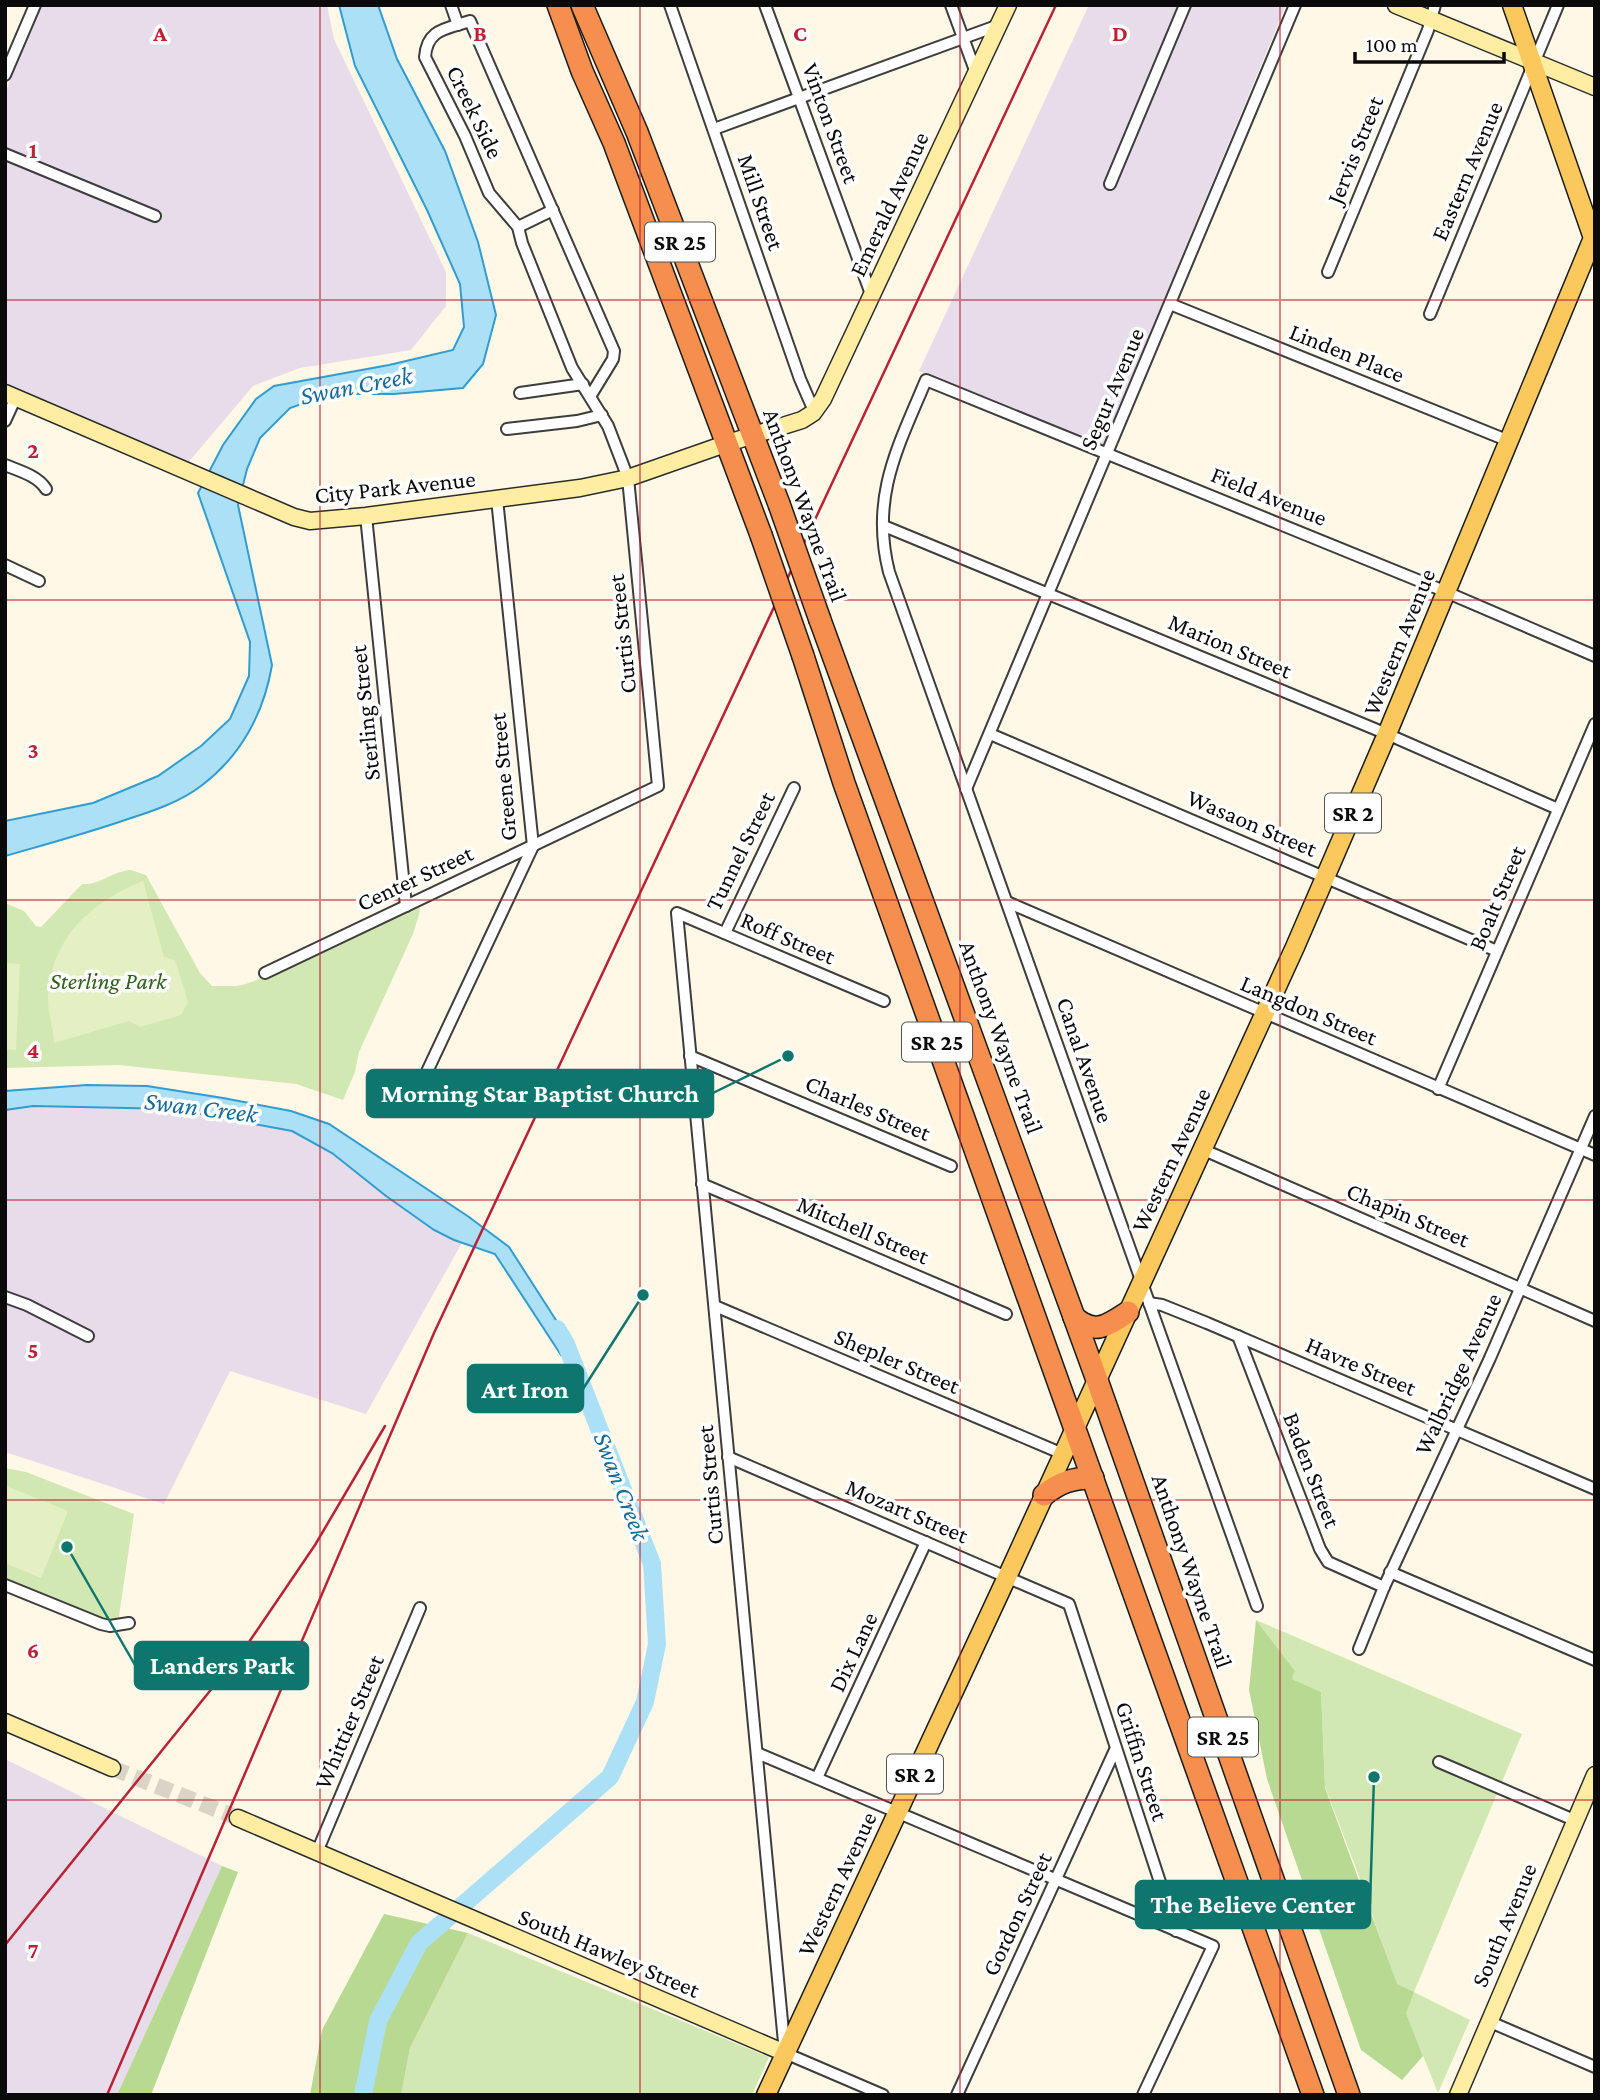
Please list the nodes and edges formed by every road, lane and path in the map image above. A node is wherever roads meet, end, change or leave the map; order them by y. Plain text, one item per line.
1 (35, 5) edge
2 (451, 5) edge
3 (546, 5) edge
4 (558, 5) edge
5 (582, 5) edge
6 (591, 5) edge
7 (670, 5) edge
8 (765, 5) edge
9 (951, 5) edge
10 (1008, 5) edge
11 (1185, 5) edge
12 (1294, 5) edge
13 (1396, 5) edge
14 (1512, 5) edge
15 (1558, 5) edge
16 (1433, 12) edge
17 (458, 24) junction
18 (999, 26) junction
19 (963, 38) junction
20 (604, 50) junction
21 (1533, 62) junction
22 (582, 71) junction
23 (976, 73) junction
24 (5, 75) edge
25 (1595, 88) edge
26 (800, 99) junction
27 (714, 130) junction
28 (5, 154) edge
29 (1110, 184) dead end
30 (552, 211) junction
31 (155, 216) dead end
32 (518, 227) junction
33 (1594, 239) edge
34 (1328, 272) dead end
35 (872, 294) junction
36 (1170, 304) junction
37 (1430, 314) dead end
38 (926, 380) joint
39 (583, 384) junction
40 (520, 393) dead end
41 (11, 395) edge
42 (590, 395) junction
43 (602, 415) junction
44 (810, 415) junction
45 (5, 421) edge
46 (506, 429) dead end
47 (752, 436) junction
48 (1508, 441) junction
49 (728, 443) junction
50 (1108, 453) junction
51 (5, 465) edge
52 (628, 478) junction
53 (47, 489) dead end
54 (497, 499) junction
55 (366, 516) junction
56 (884, 526) junction
57 (5, 565) edge
58 (39, 581) dead end
59 (1446, 592) junction
60 (1048, 593) junction
61 (1595, 656) edge
62 (1595, 724) edge
63 (990, 734) junction
64 (1387, 734) junction
65 (659, 786) joint
66 (794, 788) dead end
67 (966, 789) junction
68 (1558, 808) junction
69 (533, 846) junction
70 (1326, 877) junction
71 (1007, 902) junction
72 (406, 906) junction
73 (677, 913) joint
74 (724, 933) junction
75 (1497, 951) junction
76 (265, 972) dead end
77 (884, 1001) dead end
78 (1265, 1014) junction
79 (690, 1056) junction
80 (1438, 1089) junction
81 (409, 1110) dead end
82 (1595, 1116) edge
83 (1203, 1150) junction
84 (1581, 1150) junction
85 (1595, 1155) edge
86 (951, 1166) dead end
87 (702, 1184) junction
88 (1142, 1283) junction
89 (1522, 1288) junction
90 (5, 1297) edge
91 (1149, 1303) junction
92 (715, 1306) junction
93 (1128, 1311) junction
94 (1006, 1314) dead end
95 (1074, 1317) junction
96 (1595, 1321) edge
97 (88, 1336) dead end
98 (1238, 1336) junction
99 (1097, 1380) junction
100 (1075, 1428) junction
101 (1456, 1430) junction
102 (1063, 1454) junction
103 (728, 1457) junction
104 (1093, 1478) junction
105 (1595, 1489) edge
106 (1044, 1495) junction
107 (926, 1542) junction
108 (1390, 1572) junction
109 (1007, 1577) junction
110 (5, 1585) edge
111 (1384, 1587) junction
112 (1069, 1604) joint
113 (1256, 1606) dead end
114 (420, 1608) dead end
115 (129, 1623) dead end
116 (1359, 1649) dead end
117 (1595, 1660) edge
118 (5, 1722) edge
119 (1115, 1750) junction
120 (757, 1753) junction
121 (1439, 1762) dead end
122 (112, 1768) tunnel mouth
123 (1595, 1775) edge
124 (817, 1778) junction
125 (897, 1812) junction
126 (238, 1818) tunnel mouth
127 (1574, 1820) junction
128 (317, 1853) junction
129 (1056, 1880) junction
130 (1176, 1931) junction
131 (1488, 2021) junction
132 (785, 2053) junction
133 (1595, 2067) edge
134 (766, 2095) edge
135 (883, 2095) edge
136 (957, 2095) edge
137 (1143, 2095) edge
138 (1313, 2095) edge
139 (1349, 2095) edge
140 (1458, 2095) edge

1 - 24 street
2 - 17 street, Creek Side
3 - 22 highway
4 - 22 highway, SR 25
5 - 20 highway, Anthony Wayne Trail / SR 25
6 - 20 highway
7 - 27 street, Mill Street
8 - 26 street, Vinton Street
9 - 19 street
10 - 18 street, Emerald Avenue
11 - 29 street
12 - 36 street, Segur Avenue
13 - 16 street
14 - 21 main road, SR 2
15 - 21 street, Eastern Avenue
16 - 21 street
16 - 34 street, Jervis Street
17 - 30 street, Creek Side
17 - 32 street, Creek Side
18 - 19 street
18 - 23 street, Emerald Avenue
19 - 23 street
19 - 26 street
20 - 47 highway, Anthony Wayne Trail / SR 25
21 - 25 street
21 - 33 main road, SR 2
21 - 37 street, Eastern Avenue
22 - 49 highway, SR 25
23 - 35 street, Emerald Avenue
26 - 27 street
26 - 35 street, Vinton Street
27 - 44 street, Mill Street
28 - 31 street
30 - 32 street
30 - 42 street, Creek Side
32 - 39 street, Creek Side
33 - 48 main road, Western Avenue / SR 2
35 - 44 street, Emerald Avenue
36 - 48 street, Linden Place
36 - 50 street, Segur Avenue
38 - 50 street, Field Avenue
38 - 56 street, Canal Avenue
39 - 40 street
39 - 42 street, Creek Side
41 - 45 street
41 - 55 street, City Park Avenue
42 - 43 street, Creek Side
43 - 46 street
43 - 52 street, Creek Side
44 - 47 street, City Park Avenue
47 - 49 street, City Park Avenue
47 - 95 highway, Anthony Wayne Trail / SR 25, bridge
48 - 59 main road, Western Avenue / SR 2
49 - 52 street, City Park Avenue
49 - 100 highway, SR 25, bridge
50 - 59 street, Field Avenue
50 - 60 street, Segur Avenue
51 - 53 street
52 - 54 street, City Park Avenue
52 - 65 street, Curtis Street
54 - 55 street, City Park Avenue
54 - 69 street, Greene Street
55 - 72 street, Sterling Street
56 - 60 street, Marion Street
56 - 67 street, Canal Avenue
57 - 58 street
59 - 61 street, Field Avenue
59 - 64 main road, Western Avenue / SR 2
60 - 63 street, Segur Avenue
60 - 64 street, Marion Street
62 - 68 street, Boalt Street
63 - 67 street, Segur Avenue
63 - 70 street, Wasaon Street
64 - 68 street, Marion Street
64 - 70 main road, Western Avenue / SR 2
65 - 69 street, Center Street
66 - 74 street, Tunnel Street
67 - 71 street, Canal Avenue
68 - 75 street, Boalt Street
69 - 72 street, Center Street
69 - 81 street, Greene Street
70 - 75 street, Wasaon Street
70 - 78 main road, Western Avenue / SR 2
71 - 78 street, Langdon Street
71 - 88 street, Canal Avenue
72 - 76 street, Center Street
73 - 74 street, Roff Street
73 - 79 street, Curtis Street
74 - 77 street, Roff Street
75 - 80 street, Boalt Street
78 - 80 street, Langdon Street
78 - 83 main road, Western Avenue / SR 2
79 - 86 street, Charles Street
79 - 87 street, Curtis Street
80 - 84 street, Langdon Street
82 - 84 street, Walbridge Avenue
83 - 88 main road, Western Avenue / SR 2
83 - 89 street, Chapin Street
84 - 85 street, Langdon Street
84 - 89 street, Walbridge Avenue
87 - 92 street, Curtis Street
87 - 94 street, Mitchell Street
88 - 91 street, Canal Avenue
88 - 93 main road, Western Avenue / SR 2
89 - 96 street, Chapin Street
89 - 101 street, Walbridge Avenue
90 - 97 street
91 - 98 street, Havre Street
91 - 113 street, Canal Avenue
92 - 102 street, Shepler Street
92 - 103 street, Curtis Street
93 - 95 highway
93 - 99 main road, Western Avenue / SR 2
95 - 99 highway, Anthony Wayne Trail / SR 25
98 - 101 street, Havre Street
98 - 111 street, Baden Street
99 - 100 main road, Western Avenue / SR 2
99 - 139 highway, Anthony Wayne Trail / SR 25
100 - 102 main road, Western Avenue / SR 2
100 - 104 highway, SR 25
101 - 105 street, Havre Street
101 - 108 street, Walbridge Avenue
102 - 106 main road, Western Avenue / SR 2
103 - 107 street, Mozart Street
103 - 120 street, Curtis Street
104 - 106 highway
104 - 138 highway, SR 25
106 - 109 main road, Western Avenue / SR 2
107 - 109 street, Mozart Street
107 - 124 street, Dix Lane
108 - 111 street, Walbridge Avenue
108 - 117 street
109 - 112 street, Mozart Street
109 - 125 main road, Western Avenue / SR 2
110 - 115 street
111 - 116 street, Walbridge Avenue
112 - 119 street, Griffin Street
114 - 128 street, Whittier Street
118 - 122 street
119 - 129 street, Gordon Street
119 - 130 street, Griffin Street
120 - 124 street
120 - 132 street, Curtis Street
121 - 127 street
123 - 127 street, South Avenue
124 - 125 street
125 - 129 street
125 - 132 main road, Western Avenue / SR 2
126 - 128 street, South Hawley Street
127 - 131 street, South Avenue
128 - 132 street, South Hawley Street
129 - 130 street
129 - 136 street, Gordon Street
130 - 137 street
131 - 133 street
131 - 140 street, South Avenue
132 - 134 main road, Western Avenue / SR 2
132 - 135 street, South Hawley Street

